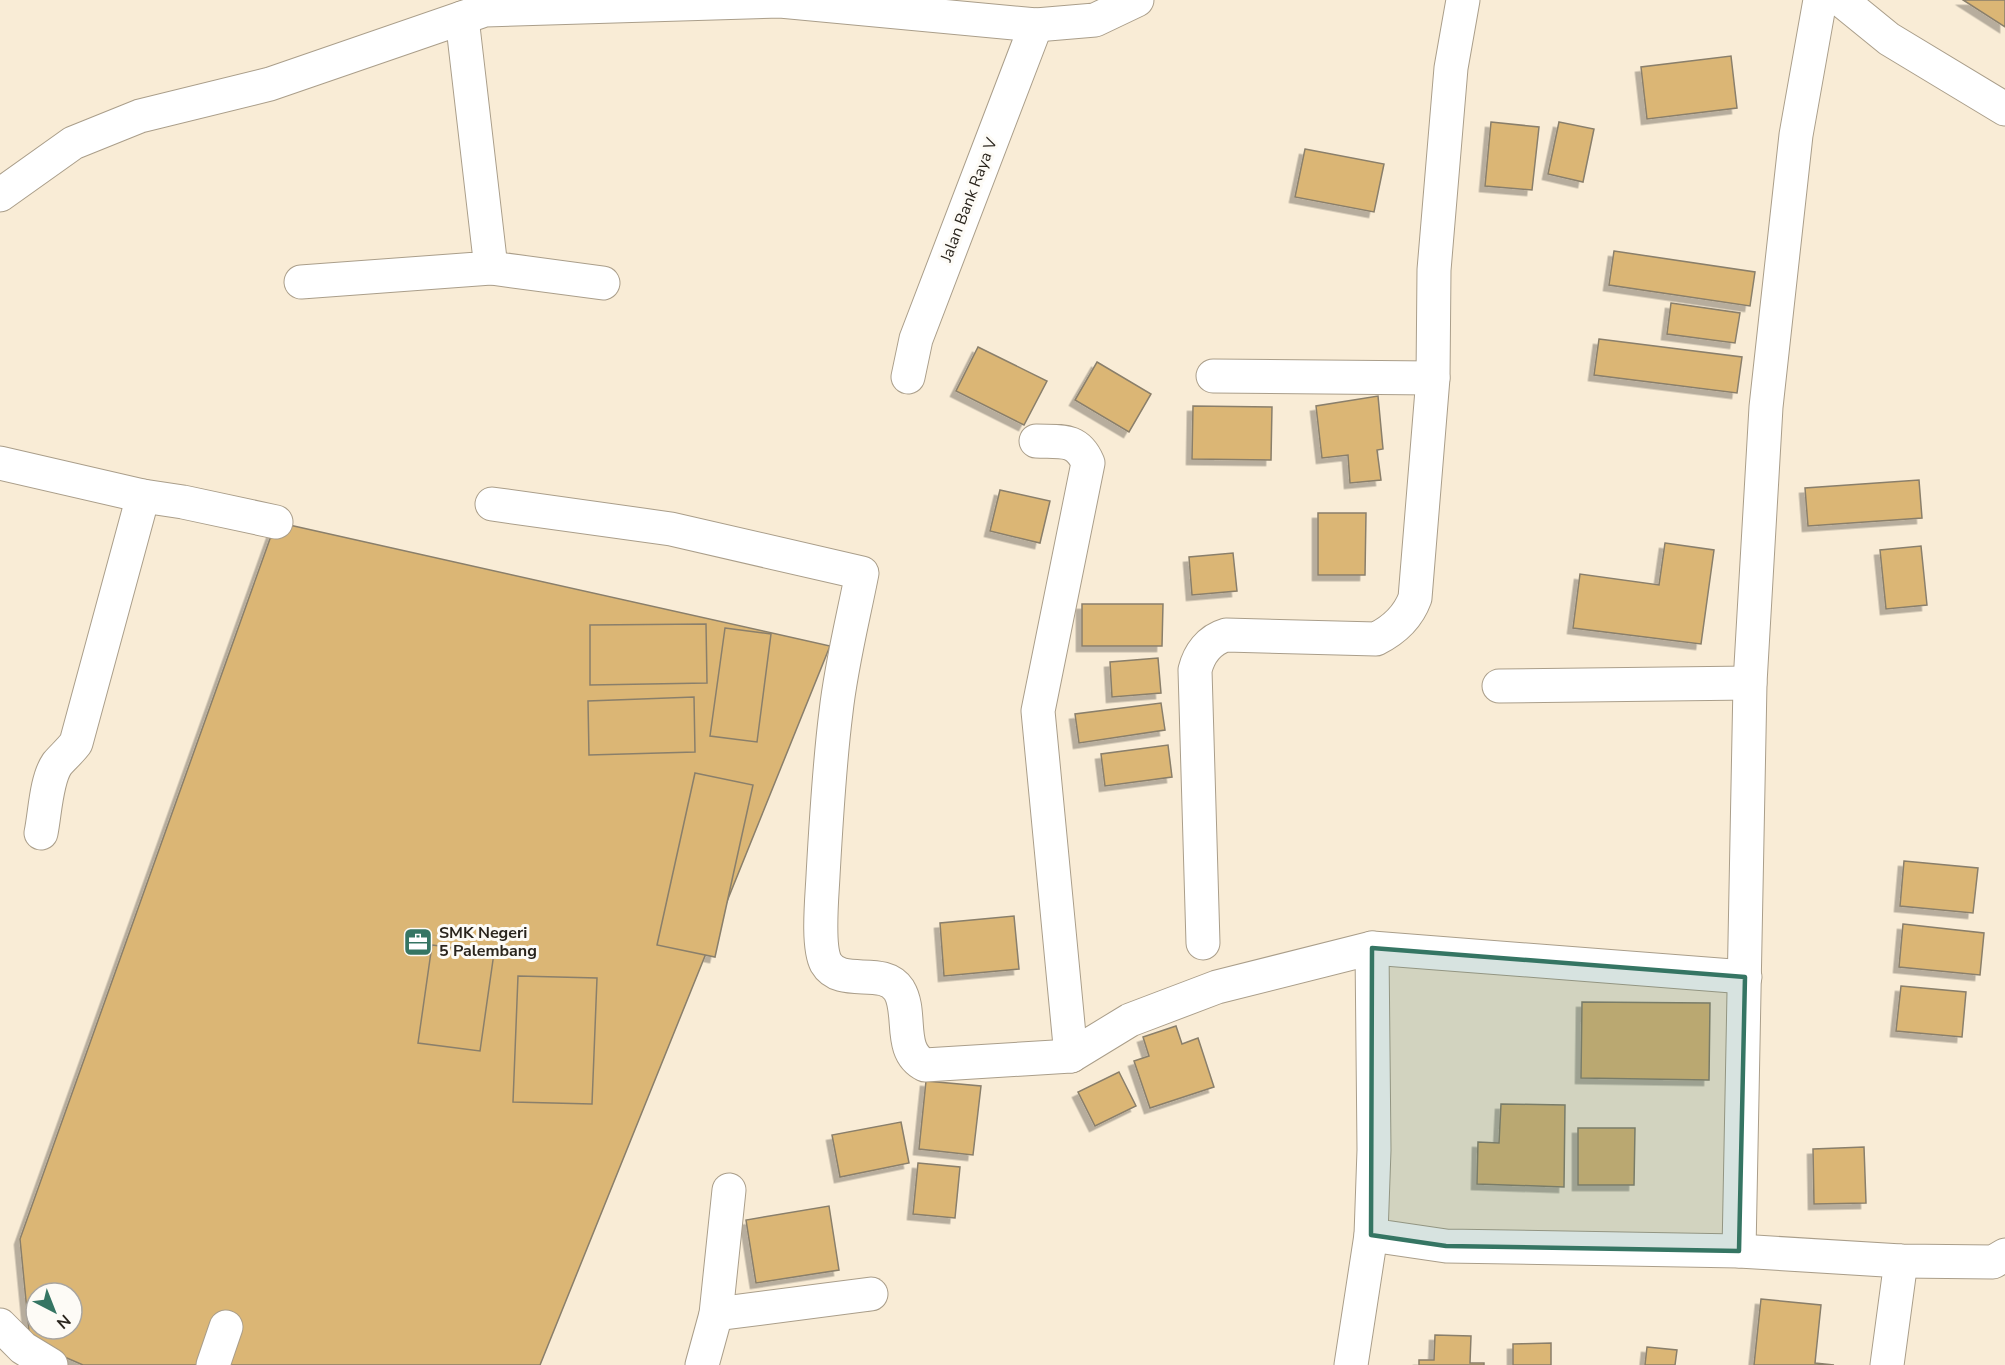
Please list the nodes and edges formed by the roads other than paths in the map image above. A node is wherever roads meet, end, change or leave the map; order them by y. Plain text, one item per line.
1 (1137, 0) edge
2 (1462, 0) edge
3 (1820, 0) edge
4 (1841, 0) edge
5 (780, 1) edge
6 (477, 9) edge
7 (1094, 10) edge
8 (1036, 26) junction
9 (2005, 109) edge
10 (0, 195) edge
11 (491, 268) junction
12 (301, 282) dead end
13 (603, 283) dead end
14 (1213, 376) dead end
15 (908, 377) dead end
16 (1433, 378) junction
17 (1036, 441) dead end
18 (0, 463) edge
19 (143, 496) junction
20 (492, 504) dead end
21 (276, 522) dead end
22 (1750, 683) junction
23 (1499, 686) dead end
24 (41, 833) dead end
25 (1203, 943) dead end
26 (1372, 948) junction
27 (1745, 977) junction
28 (1071, 1056) junction
29 (729, 1190) dead end
30 (1371, 1235) junction
31 (1739, 1251) junction
32 (2005, 1255) edge
33 (1900, 1261) junction
34 (871, 1294) dead end
35 (716, 1314) junction
36 (0, 1325) edge
37 (226, 1327) dead end
38 (51, 1365) edge
39 (213, 1365) edge
40 (702, 1365) edge
41 (1351, 1365) edge
42 (1887, 1365) edge

1 - 7 street
2 - 16 street
3 - 22 street
4 - 9 street
5 - 6 street
5 - 8 street
6 - 10 street
6 - 11 street
7 - 8 street
8 - 15 street, Jalan Bank Raya V
11 - 12 street
11 - 13 street
14 - 16 street
16 - 25 street
17 - 28 street
18 - 19 street
19 - 21 street
19 - 24 street
20 - 28 street
22 - 23 street
22 - 27 street
26 - 27 street
26 - 28 street
26 - 30 street
27 - 31 street
29 - 35 street
30 - 31 street
30 - 41 street
31 - 33 street
32 - 33 street
33 - 42 street
34 - 35 street
35 - 40 street
36 - 38 street
37 - 39 street

